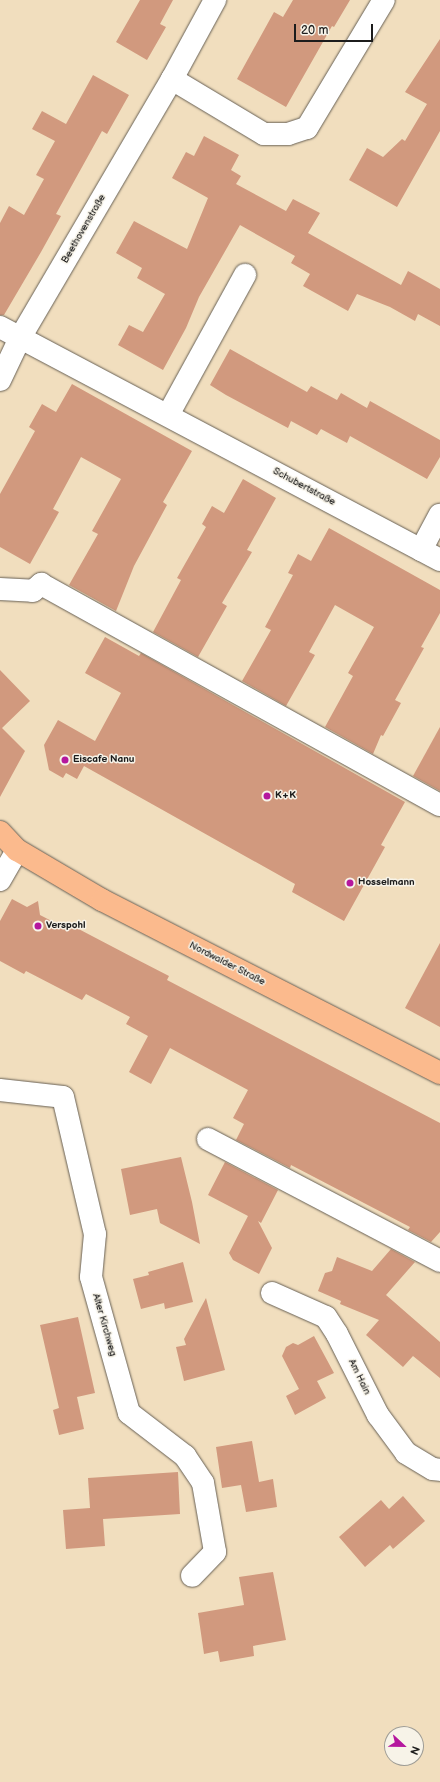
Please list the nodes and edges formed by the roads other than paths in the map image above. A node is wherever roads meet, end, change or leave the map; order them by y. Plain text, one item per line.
1 (215, 0) edge
2 (384, 0) edge
3 (172, 79) junction
4 (245, 275) dead end
5 (0, 326) edge
6 (20, 338) junction
7 (0, 380) edge
8 (168, 415) junction
9 (440, 515) edge
10 (431, 555) edge
11 (0, 589) edge
12 (440, 805) edge
13 (0, 832) edge
14 (17, 850) junction
15 (0, 880) edge
16 (440, 1073) edge
17 (0, 1090) edge
18 (208, 1139) dead end
19 (440, 1261) edge
20 (272, 1293) dead end
21 (440, 1470) edge
22 (192, 1576) dead end

1 - 3 street, Beethovenstraße
2 - 3 street
3 - 6 street, Beethovenstraße
4 - 8 street
5 - 6 street, Schubertstraße
6 - 7 street, Beethovenstraße
6 - 8 street, Schubertstraße
8 - 10 street, Schubertstraße
9 - 10 street
11 - 12 street
13 - 14 main road, Nordwalder Straße
14 - 15 street
14 - 16 main road, Nordwalder Straße
17 - 22 street, Alter Kirchweg
18 - 19 street
20 - 21 street, Am Hain

